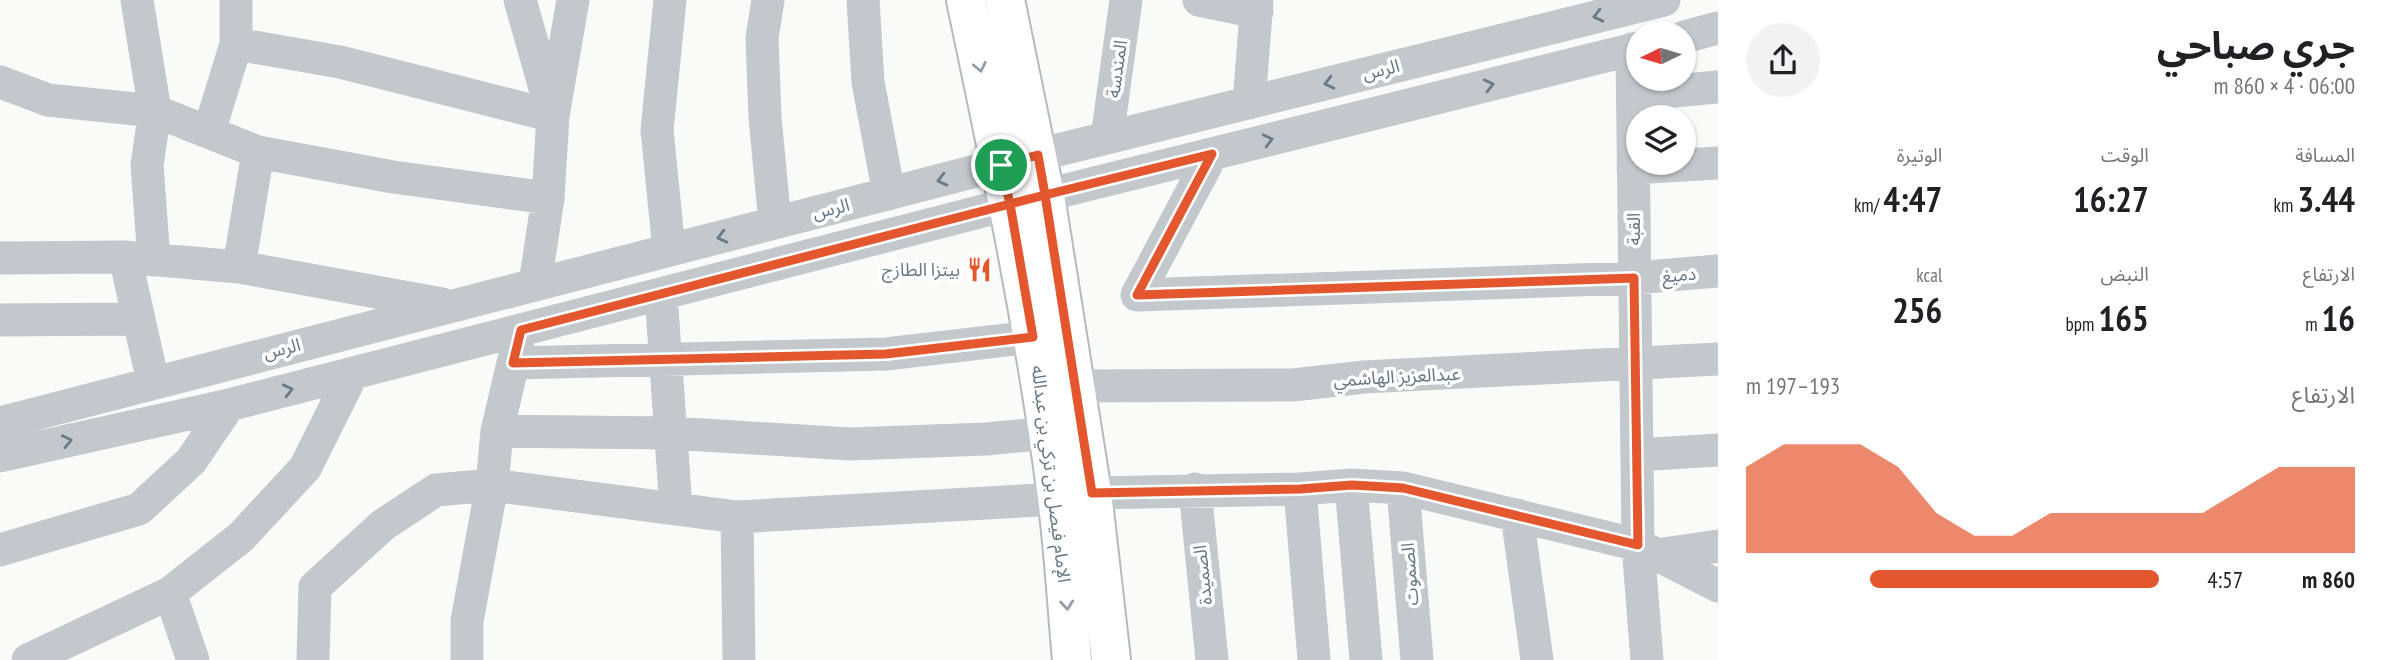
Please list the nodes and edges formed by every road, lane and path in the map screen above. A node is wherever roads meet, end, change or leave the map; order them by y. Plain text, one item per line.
1 (136, 0) edge
2 (236, 0) edge
3 (520, 0) edge
4 (573, 0) edge
5 (670, 0) edge
6 (768, 0) edge
7 (863, 0) edge
8 (966, 0) edge
9 (1005, 0) edge
10 (1126, 0) edge
11 (1199, 0) edge
12 (1664, 0) edge
13 (1257, 6) edge
14 (1718, 28) edge
15 (1696, 34) edge
16 (236, 44) junction
17 (1626, 51) edge
18 (0, 82) edge
19 (1718, 87) edge
20 (1633, 91) edge
21 (1633, 95) junction
22 (1249, 103) junction
23 (1633, 105) edge
24 (155, 111) junction
25 (553, 116) junction
26 (209, 132) junction
27 (1107, 138) junction
28 (258, 152) junction
29 (1212, 154) junction
30 (1038, 155) junction
31 (1718, 163) edge
32 (1696, 164) edge
33 (1001, 165) junction
34 (1633, 175) edge
35 (890, 194) junction
36 (548, 198) junction
37 (1028, 200) junction
38 (775, 223) junction
39 (668, 250) junction
40 (0, 258) edge
41 (139, 259) junction
42 (239, 267) junction
43 (1718, 271) edge
44 (1634, 278) junction
45 (535, 285) junction
46 (661, 294) junction
47 (452, 306) junction
48 (138, 319) junction
49 (0, 320) edge
50 (521, 330) junction
51 (1033, 337) junction
52 (1718, 359) edge
53 (667, 360) junction
54 (1635, 362) junction
55 (513, 363) junction
56 (352, 374) junction
57 (153, 383) junction
58 (1076, 386) junction
59 (229, 405) junction
60 (0, 423) edge
61 (497, 431) junction
62 (671, 433) junction
63 (1048, 433) junction
64 (1718, 450) edge
65 (1637, 455) junction
66 (0, 456) edge
67 (492, 485) junction
68 (1352, 485) junction
69 (1403, 488) junction
70 (1195, 489) junction
71 (1300, 489) junction
72 (1075, 496) junction
73 (676, 509) junction
74 (1517, 515) junction
75 (737, 517) junction
76 (1718, 546) edge
77 (0, 550) edge
78 (1647, 550) junction
79 (1718, 586) edge
80 (170, 593) junction
81 (28, 660) edge
82 (192, 660) edge
83 (313, 660) edge
84 (467, 660) edge
85 (739, 660) edge
86 (1072, 660) edge
87 (1111, 660) edge
88 (1212, 660) edge
89 (1314, 660) edge
90 (1366, 660) edge
91 (1417, 660) edge
92 (1537, 660) edge
93 (1647, 660) edge

1 - 24 street
2 - 16 street
3 - 25 street
4 - 25 street
5 - 39 street
6 - 38 street
7 - 35 street
8 -> 33 main road, الإمام فيصل بن تركي بن عبدالله
9 - 30 main road, الإمام فيصل بن تركي بن عبدالله
10 - 27 street, المندسة
11 - 13 street
12 -> 22 street, الرس
13 - 22 street
14 - 15 street
16 - 25 street
16 - 26 street
29 -> 17 street
18 - 24 street
19 - 21 street
20 - 21 street, القبة
21 - 23 street, القبة
22 - 27 street, الرس
24 - 26 street
24 - 41 street
25 - 36 street
26 - 28 street
27 - 30 street, الرس
28 - 36 street
28 - 42 street
29 - 37 street
29 - 44 street, دميغ
30 - 33 street, الرس
30 - 37 main road, الإمام فيصل بن تركي بن عبدالله
31 - 32 street
33 -> 35 street, الرس
33 - 37 main road, الإمام فيصل بن تركي بن عبدالله
34 - 44 street, القبة
35 - 38 street, الرس
36 - 45 street
37 - 46 street
37 - 51 main road, الإمام فيصل بن تركي بن عبدالله
37 - 58 main road, الإمام فيصل بن تركي بن عبدالله
38 -> 39 street, الرس
39 - 45 street, الرس
40 - 41 street
41 - 42 street
41 - 48 street
42 - 47 street
43 - 44 street, دميغ
44 - 54 street, القبة
45 - 47 street, الرس
46 - 50 street
46 - 53 street
47 - 57 street, الرس
48 - 49 street
48 - 57 street
50 - 55 street
50 - 56 street
51 - 53 street
51 - 63 main road, الإمام فيصل بن تركي بن عبدالله
52 - 54 street, عبدالعزيز الهاشمي
53 - 55 street
53 - 62 street
54 - 58 street, عبدالعزيز الهاشمي
54 - 65 street, القبة
55 - 61 street
59 -> 56 street
56 - 80 street
57 - 60 street, الرس
58 - 72 main road, الإمام فيصل بن تركي بن عبدالله
66 -> 59 street
59 - 77 street
61 - 62 street
61 - 67 street
62 - 63 street
62 - 73 street
63 - 72 main road, الإمام فيصل بن تركي بن عبدالله
64 - 65 street
65 - 78 street, القبة
67 - 73 street
67 - 83 street
67 - 84 street
68 - 69 street
68 - 71 street
68 - 90 street
69 - 74 street
69 - 91 street, الصموت
70 - 71 street
70 - 72 street
70 - 88 street, الصميدة
71 - 89 street
72 - 75 street
72 -> 86 main road, الإمام فيصل بن تركي بن عبدالله
72 - 87 main road, الإمام فيصل بن تركي بن عبدالله
73 - 75 street
74 - 78 street
74 - 92 street
75 - 85 street
76 - 78 street
78 - 79 street
78 - 93 street, القبة
80 - 81 street
80 - 82 street

